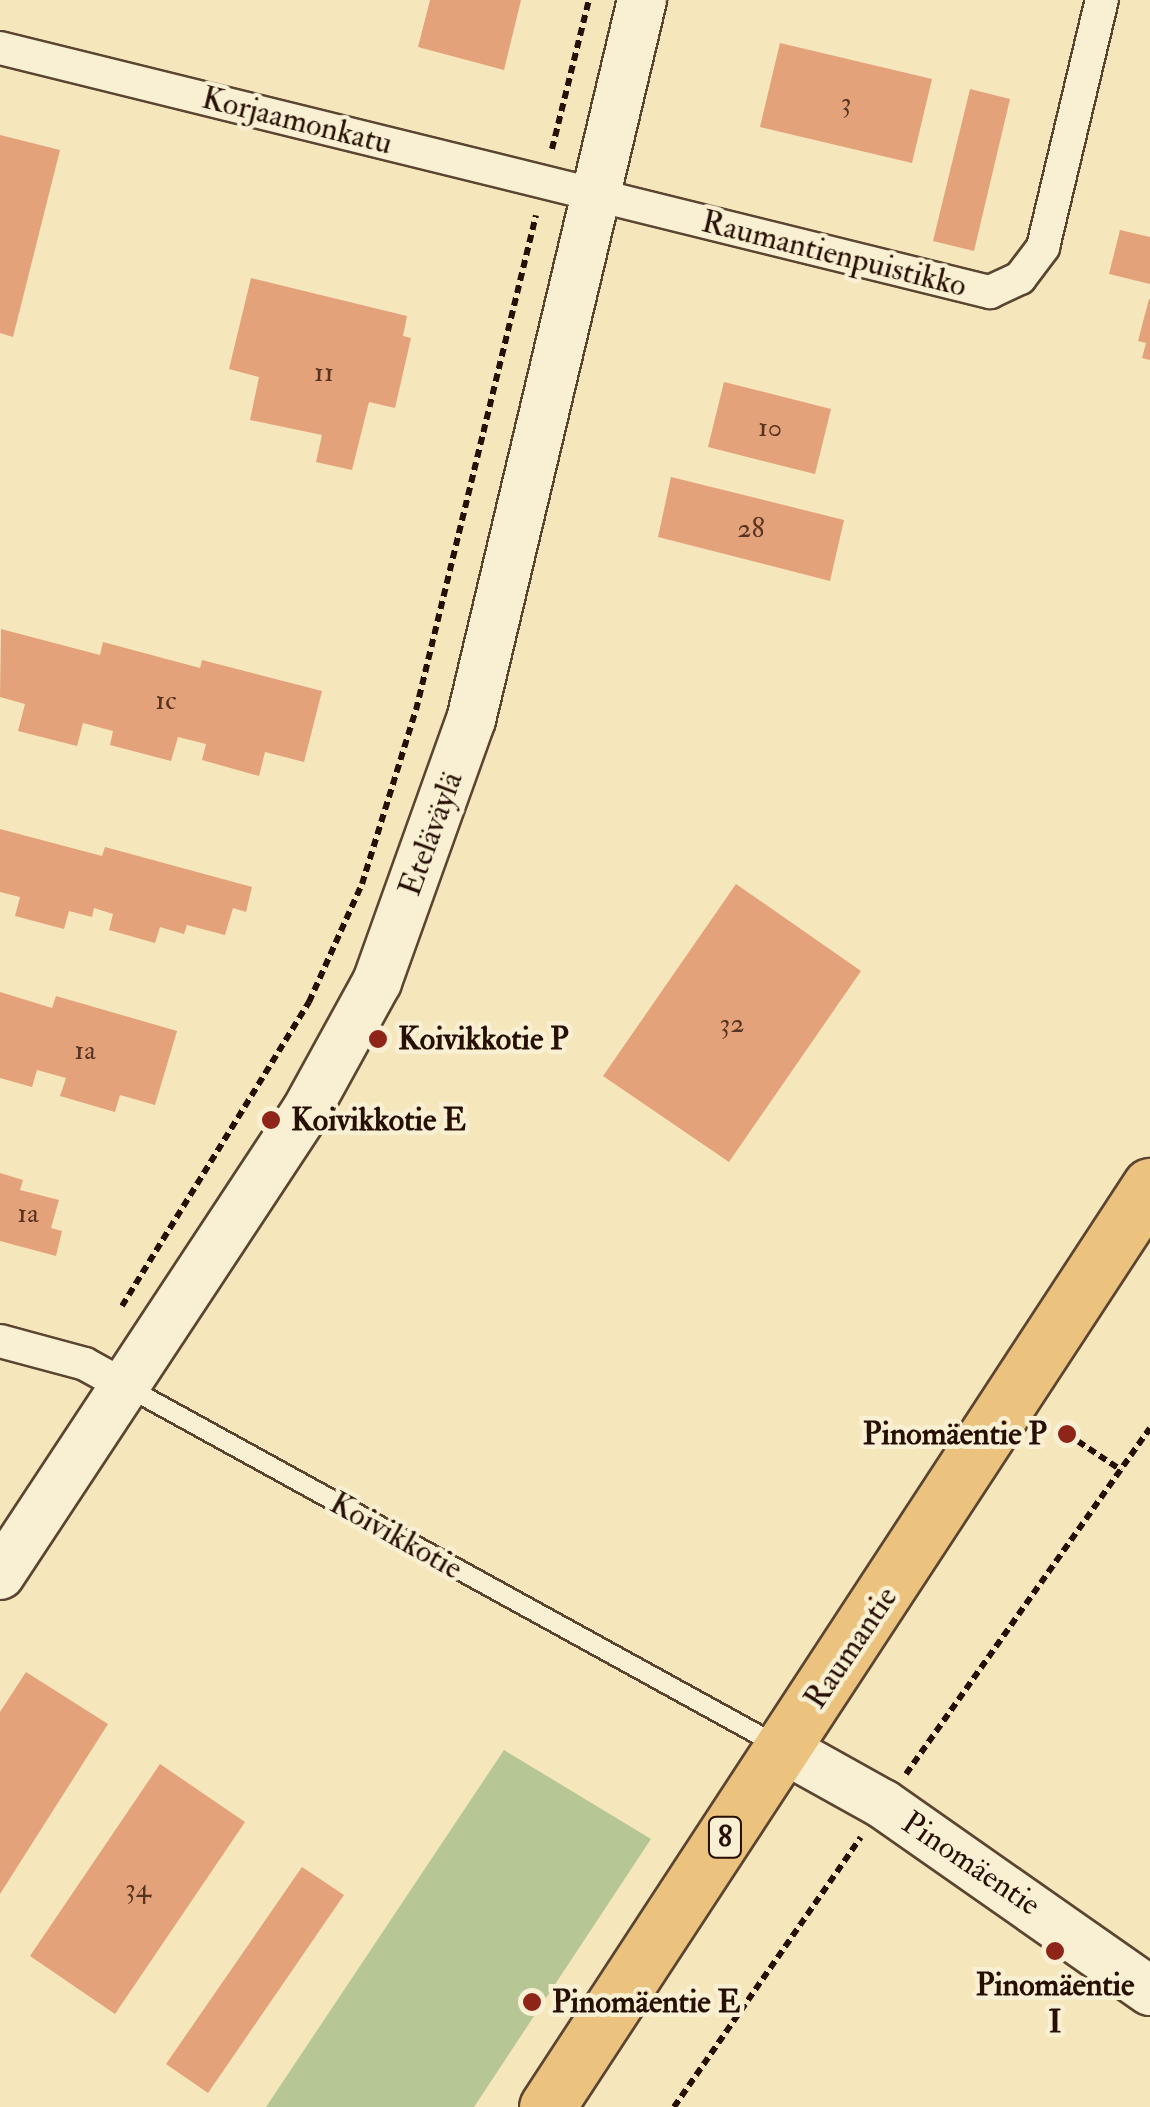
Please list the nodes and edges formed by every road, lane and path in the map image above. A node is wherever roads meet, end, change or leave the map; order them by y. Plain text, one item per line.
1 (588, 0) edge
2 (642, 0) edge
3 (1102, 0) edge
4 (0, 48) edge
5 (544, 182) junction
6 (594, 194) junction
7 (1150, 1186) edge
8 (0, 1341) edge
9 (105, 1375) junction
10 (1150, 1428) edge
11 (1067, 1434) dead end
12 (1121, 1470) junction
13 (0, 1575) edge
14 (784, 1749) junction
15 (883, 1804) junction
16 (1150, 1991) edge
17 (547, 2107) edge
18 (674, 2107) edge

1 - 5 path
2 - 6 street, Eteläväylä
3 - 6 street, Raumantienpuistikko
4 - 5 street, Korjaamonkatu
5 - 6 street, Korjaamonkatu
5 - 9 path
6 - 9 street, Eteläväylä
7 - 14 highway, Raumantie / 8
8 - 9 street, Koivikkotie
9 - 13 street, Eteläväylä
9 - 14 lane, Koivikkotie
10 - 12 path
11 - 12 path
12 - 15 path
14 - 15 street, Pinomäentie
14 - 17 highway, Raumantie / 8
15 - 16 street, Pinomäentie
15 - 18 path

